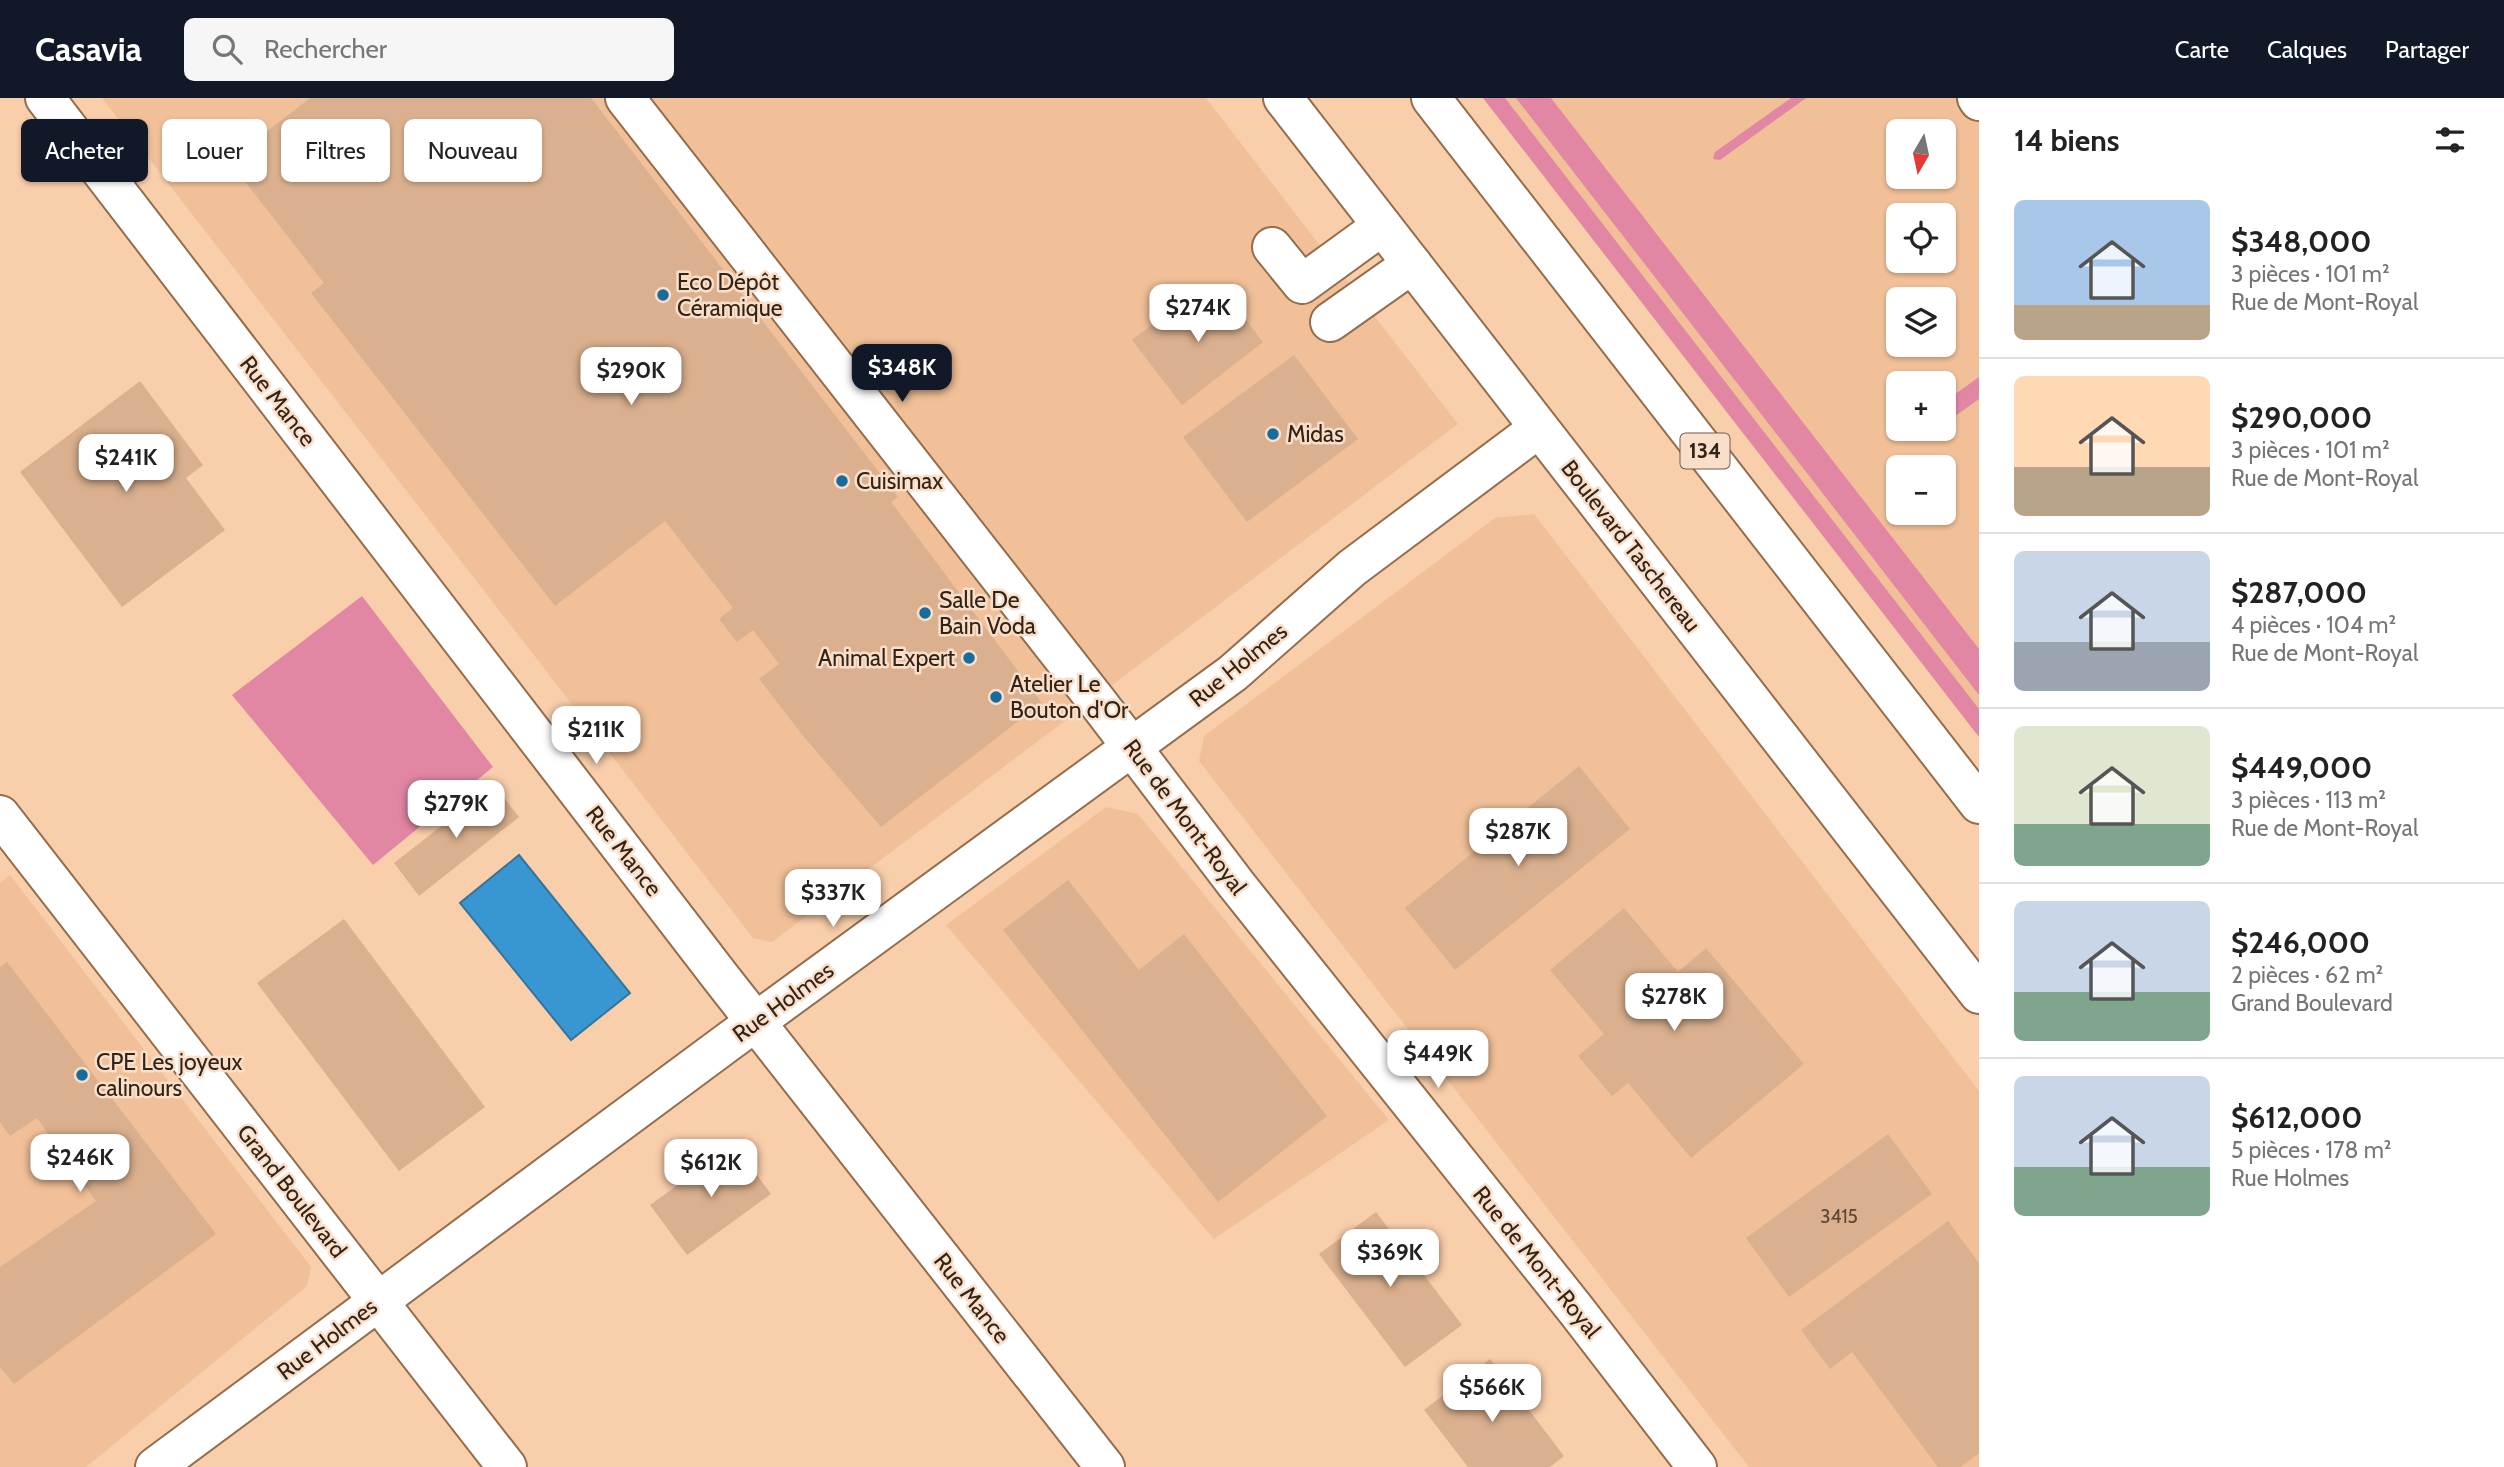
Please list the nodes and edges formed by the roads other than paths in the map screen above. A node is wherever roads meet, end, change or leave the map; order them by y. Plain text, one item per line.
1 (45, 98) edge
2 (625, 98) edge
3 (1283, 98) edge
4 (1431, 98) edge
5 (1382, 226) junction
6 (1272, 247) dead end
7 (1412, 264) junction
8 (1330, 322) dead end
9 (1539, 428) junction
10 (1133, 748) junction
11 (1979, 804) edge
12 (0, 815) edge
13 (1979, 994) edge
14 (756, 1022) junction
15 (378, 1301) junction
16 (155, 1467) edge
17 (507, 1467) edge
18 (1105, 1467) edge
19 (1697, 1467) edge

1 - 14 street, Rue Mance
2 - 10 street, Rue de Mont-Royal
3 - 5 street, Boulevard Taschereau
4 - 11 street, 134
5 - 6 street
5 - 7 street, Boulevard Taschereau
7 - 8 street
7 - 9 street, Boulevard Taschereau
9 - 10 street, Rue Holmes
9 - 13 street, Boulevard Taschereau
10 - 14 street, Rue Holmes
10 - 19 street, Rue de Mont-Royal
12 - 15 street, Grand Boulevard
14 - 15 street, Rue Holmes
14 - 18 street, Rue Mance
15 - 16 street, Rue Holmes
15 - 17 street, Grand Boulevard

